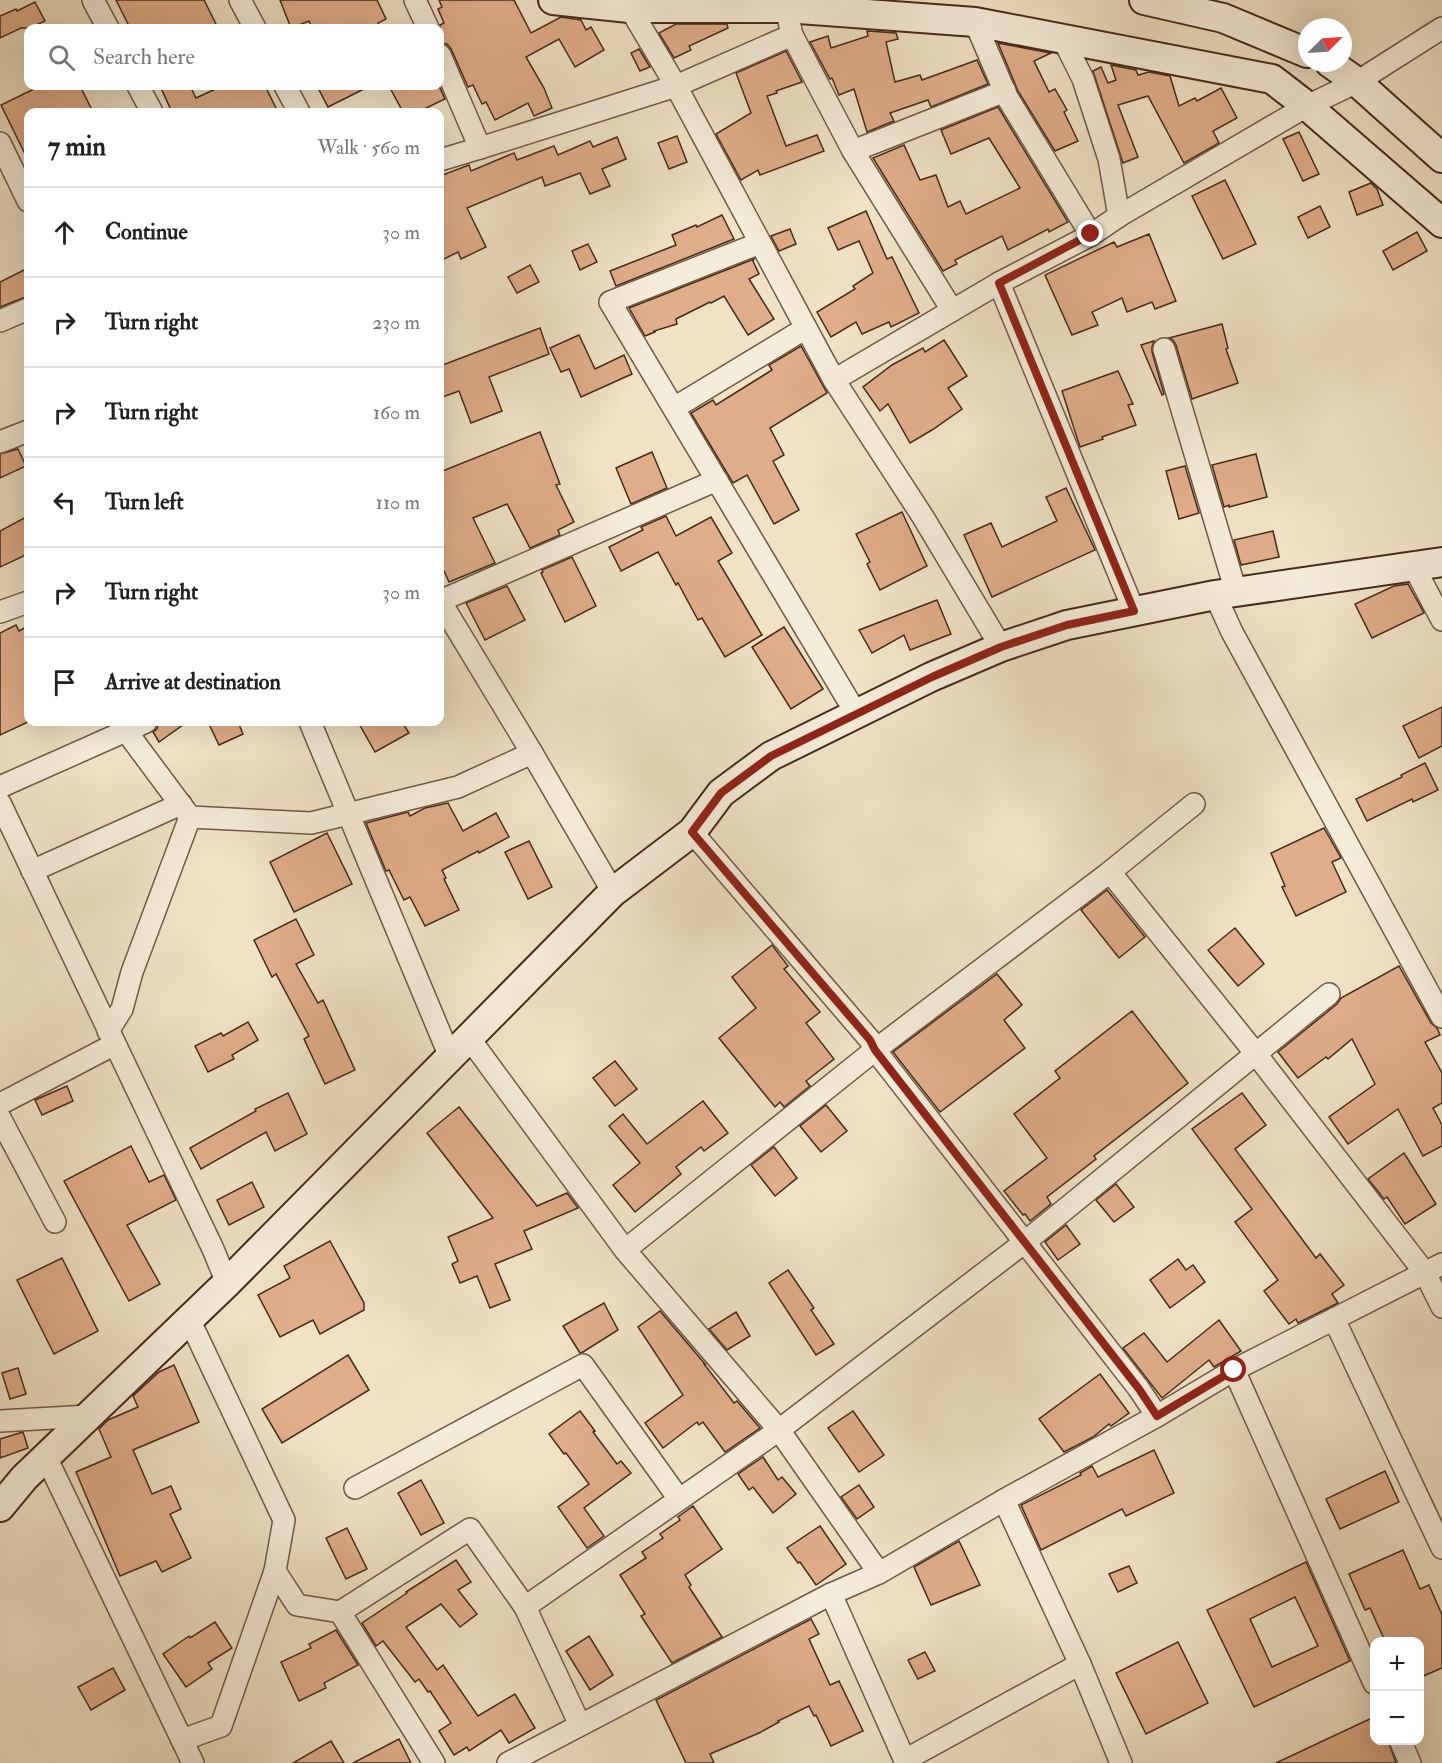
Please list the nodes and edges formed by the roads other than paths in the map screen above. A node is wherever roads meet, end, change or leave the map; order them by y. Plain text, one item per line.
1 (93, 0) edge
2 (240, 0) edge
3 (416, 0) edge
4 (553, 0) edge
5 (1157, 1) edge
6 (627, 4) edge
7 (786, 8) junction
8 (975, 22) junction
9 (106, 24) edge
10 (253, 24) edge
11 (426, 24) edge
12 (1442, 28) edge
13 (792, 35) junction
14 (1064, 39) junction
15 (1298, 49) edge
16 (444, 64) edge
17 (1343, 72) edge
18 (1357, 82) junction
19 (676, 86) junction
20 (140, 90) edge
21 (287, 90) edge
22 (1005, 92) junction
23 (1306, 106) junction
24 (150, 108) edge
25 (297, 108) edge
26 (0, 143) edge
27 (480, 148) junction
28 (852, 151) junction
29 (1442, 158) edge
30 (444, 159) edge
31 (24, 193) edge
32 (1119, 216) junction
33 (1442, 223) edge
34 (1091, 234) junction
35 (760, 243) junction
36 (999, 283) junction
37 (952, 310) junction
38 (24, 311) edge
39 (0, 321) edge
40 (806, 328) junction
41 (1164, 349) dead end
42 (834, 380) junction
43 (674, 408) junction
44 (24, 433) edge
45 (0, 442) edge
46 (717, 480) junction
47 (1442, 562) edge
48 (1414, 567) junction
49 (1226, 593) junction
50 (444, 599) edge
51 (24, 603) edge
52 (444, 608) edge
53 (1134, 611) junction
54 (0, 612) edge
55 (1442, 620) edge
56 (1001, 647) junction
57 (857, 715) junction
58 (137, 726) edge
59 (312, 726) edge
60 (126, 731) junction
61 (531, 753) junction
62 (0, 787) edge
63 (0, 803) edge
64 (1194, 804) dead end
65 (185, 810) junction
66 (350, 814) junction
67 (692, 832) junction
68 (32, 871) junction
69 (1110, 872) junction
70 (613, 892) junction
71 (1329, 994) dead end
72 (1442, 1017) edge
73 (111, 1037) junction
74 (459, 1047) junction
75 (875, 1050) junction
76 (1256, 1054) junction
77 (0, 1104) edge
78 (0, 1118) edge
79 (56, 1222) dead end
80 (1025, 1242) junction
81 (625, 1250) junction
82 (1433, 1268) edge
83 (228, 1283) junction
84 (1442, 1307) edge
85 (189, 1319) junction
86 (1334, 1319) junction
87 (1234, 1370) junction
88 (89, 1416) junction
89 (1157, 1416) junction
90 (0, 1422) edge
91 (779, 1430) junction
92 (46, 1457) junction
93 (355, 1488) dead end
94 (679, 1499) junction
95 (1004, 1500) junction
96 (0, 1507) edge
97 (1442, 1548) edge
98 (275, 1571) junction
99 (879, 1573) junction
100 (831, 1594) junction
101 (525, 1607) junction
102 (340, 1612) junction
103 (1080, 1664) junction
104 (1370, 1674) edge
105 (580, 1725) junction
106 (182, 1740) junction
107 (1402, 1745) edge
108 (905, 1761) edge
109 (193, 1763) edge
110 (434, 1763) edge
111 (508, 1763) edge
112 (1121, 1763) edge
113 (1410, 1763) edge

1 - 9 street
2 - 10 street
3 - 11 street
4 - 6 street
5 - 15 street
6 - 7 street
6 - 19 street
7 - 8 street
7 - 13 street
8 - 14 street
8 - 22 street
12 - 18 street
13 - 19 street
13 - 28 street
14 - 23 street
14 - 32 street
16 - 27 street
17 - 18 street
18 - 23 street
18 - 29 street
19 - 27 street
19 - 35 street
20 - 24 street
21 - 25 street
22 - 28 street
22 - 34 street
23 - 32 street
23 - 33 street
26 - 31 street
27 - 30 street
28 - 37 street
32 - 34 street
34 - 36 street
35 - 40 street
35 - 43 street
36 - 37 street
36 - 53 street
37 - 42 street
38 - 39 street
40 - 42 street
40 - 43 street
41 - 49 street
42 - 56 street
43 - 46 street
44 - 45 street
46 - 50 street
46 - 57 street
47 - 48 street
48 - 49 street
48 - 55 street
49 - 53 street
49 - 72 street
51 - 54 street
52 - 61 street
53 - 56 street
56 - 57 street
57 - 67 street
58 - 60 street
59 - 66 street
60 - 62 street
60 - 65 street
61 - 66 street
61 - 70 street
63 - 68 street
64 - 69 street
65 - 66 street
65 - 68 street
65 - 73 street
66 - 74 street
67 - 70 street
67 - 75 street
68 - 73 street
69 - 75 street
69 - 76 street
70 - 74 street
71 - 76 street
73 - 77 street
73 - 83 street
74 - 81 street
74 - 83 street
75 - 80 street
75 - 81 street
76 - 80 street
76 - 82 street
78 - 79 street
80 - 89 street
80 - 91 street
81 - 91 street
82 - 84 street
82 - 86 street
83 - 85 street
85 - 88 street
85 - 98 street
86 - 87 street
86 - 97 street
87 - 89 street
87 - 104 street
88 - 90 street
88 - 92 street
89 - 95 street
91 - 94 street
91 - 99 street
92 - 96 street
92 - 106 street
93 - 94 street
94 - 101 street
95 - 99 street
95 - 103 street
98 - 102 street
98 - 106 street
99 - 100 street
100 - 105 street
100 - 108 street
101 - 102 street
101 - 105 street
102 - 110 street
103 - 108 street
103 - 112 street
105 - 111 street
106 - 109 street
107 - 113 street

